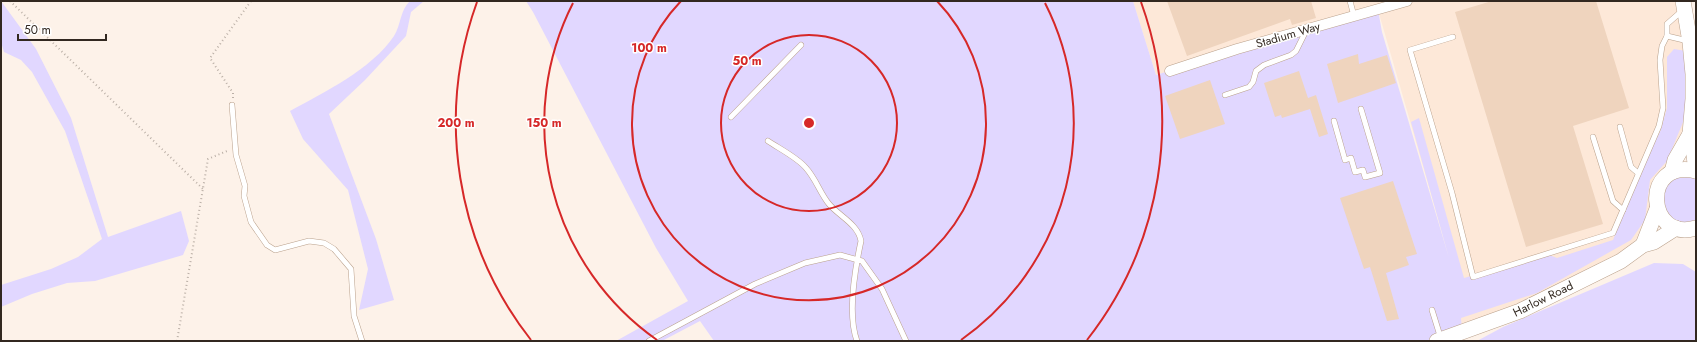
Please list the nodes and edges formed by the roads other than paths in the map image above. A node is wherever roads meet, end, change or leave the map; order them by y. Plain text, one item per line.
1 (1350, 1) edge
2 (1408, 1) edge
3 (1684, 5) edge
4 (1354, 16) junction
5 (1306, 30) junction
6 (1667, 36) junction
7 (1453, 37) dead end
8 (1690, 42) junction
9 (802, 45) dead end
10 (1170, 71) dead end
11 (1225, 95) dead end
12 (232, 105) road end
13 (1361, 109) dead end
14 (731, 117) dead end
15 (1334, 121) dead end
16 (1620, 127) dead end
17 (1690, 134) junction
18 (1594, 137) dead end
19 (768, 141) dead end
20 (1696, 171) edge
21 (1672, 172) junction
22 (1638, 173) junction
23 (1657, 209) junction
24 (1623, 210) junction
25 (1676, 228) junction
26 (1696, 228) edge
27 (1643, 245) junction
28 (857, 259) junction
29 (1432, 310) dead end
30 (1439, 340) edge
31 (362, 341) edge
32 (649, 341) edge
33 (857, 341) edge
34 (906, 341) edge

1 - 4 lane
2 - 4 street, Stadium Way
3 - 6 lane
3 - 8 street
4 - 5 street, Stadium Way
5 - 10 street, Stadium Way
5 - 11 lane
6 - 8 lane
6 - 22 lane
7 - 24 lane
8 - 17 street
9 - 14 lane
12 - 31 lane
13 - 15 lane
16 - 22 lane
17 - 20 street
17 - 21 street
18 - 24 lane
19 - 28 lane
20 - 21 street
21 - 23 street
22 - 24 lane
23 - 25 street
23 - 27 street
25 - 26 street
25 - 27 street, Harlow Road
27 - 30 street, Harlow Road
28 - 32 lane
28 - 33 lane
28 - 34 lane
29 - 30 lane

